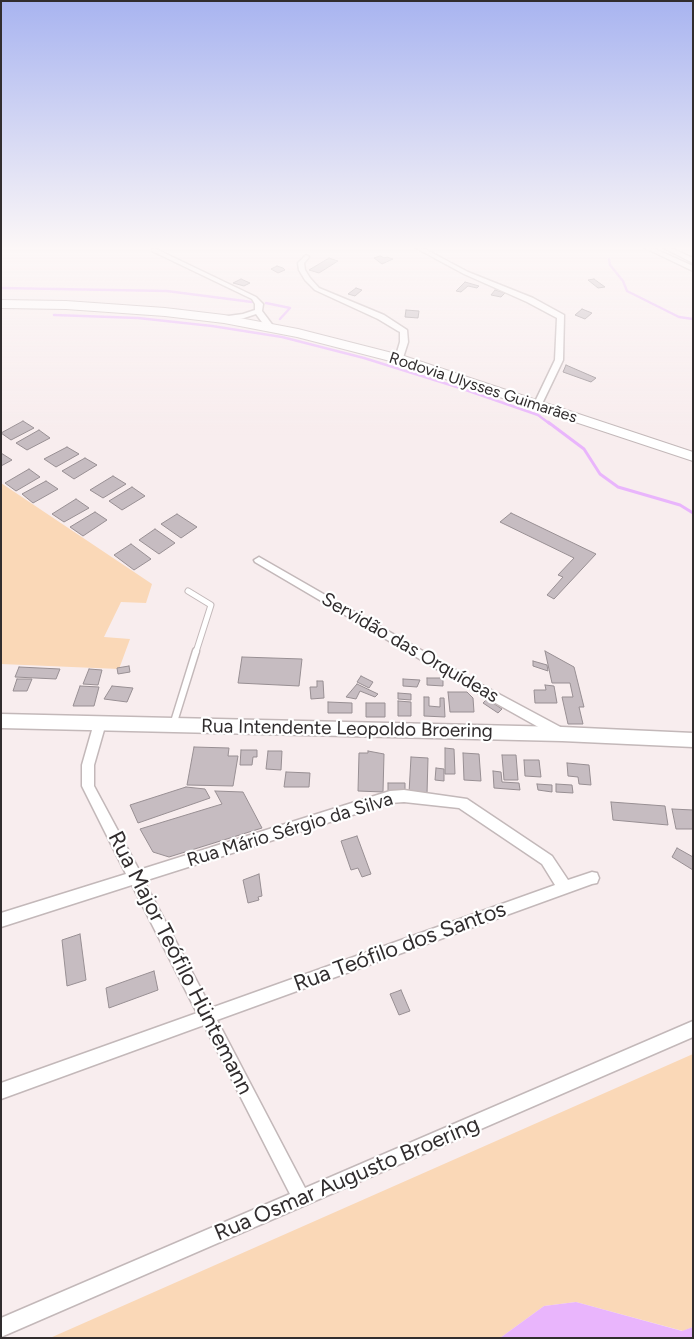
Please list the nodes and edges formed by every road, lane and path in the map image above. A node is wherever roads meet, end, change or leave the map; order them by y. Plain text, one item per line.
1 (15, 310) edge
2 (132, 310) edge
3 (364, 310) edge
4 (551, 310) edge
5 (258, 311) joint
6 (1, 312) edge
7 (224, 319) junction
8 (270, 327) junction
9 (399, 359) junction
10 (538, 406) junction
11 (693, 457) edge
12 (259, 560) dead end
13 (188, 591) dead end
14 (1, 720) edge
15 (100, 723) junction
16 (173, 724) junction
17 (562, 734) junction
18 (693, 740) edge
19 (136, 878) junction
20 (592, 878) dead end
21 (564, 887) junction
22 (1, 920) edge
23 (207, 1016) junction
24 (693, 1029) edge
25 (1, 1091) edge
26 (301, 1198) junction
27 (1, 1328) edge

1 - 6 highway
2 - 7 highway, Rodovia Ulysses Guimarães
3 - 9 street
4 - 10 street
5 - 7 street
5 - 8 street
7 - 8 highway, Rodovia Ulysses Guimarães
8 - 9 highway, Rodovia Ulysses Guimarães
9 - 10 highway, Rodovia Ulysses Guimarães
10 - 11 highway, Rodovia Ulysses Guimarães
12 - 17 street, Servidão das Orquídeas
13 - 16 lane
14 - 15 main road, Rua Intendente Leopoldo Broering
15 - 16 main road, Rua Intendente Leopoldo Broering
15 - 19 street, Rua Major Teófilo Hüntemann
16 - 17 main road, Rua Intendente Leopoldo Broering
17 - 18 main road, Rua Intendente Leopoldo Broering
19 - 21 street, Rua Mário Sérgio da Silva
19 - 22 street, Rua Mário Sérgio da Silva
19 - 23 street, Rua Major Teófilo Hüntemann
20 - 21 street, Rua Teófilo dos Santos
21 - 23 street, Rua Teófilo dos Santos
23 - 25 street, Rua Teófilo dos Santos
23 - 26 street, Rua Major Teófilo Hüntemann
24 - 26 street, Rua Osmar Augusto Broering
26 - 27 street, Rua Osmar Augusto Broering

